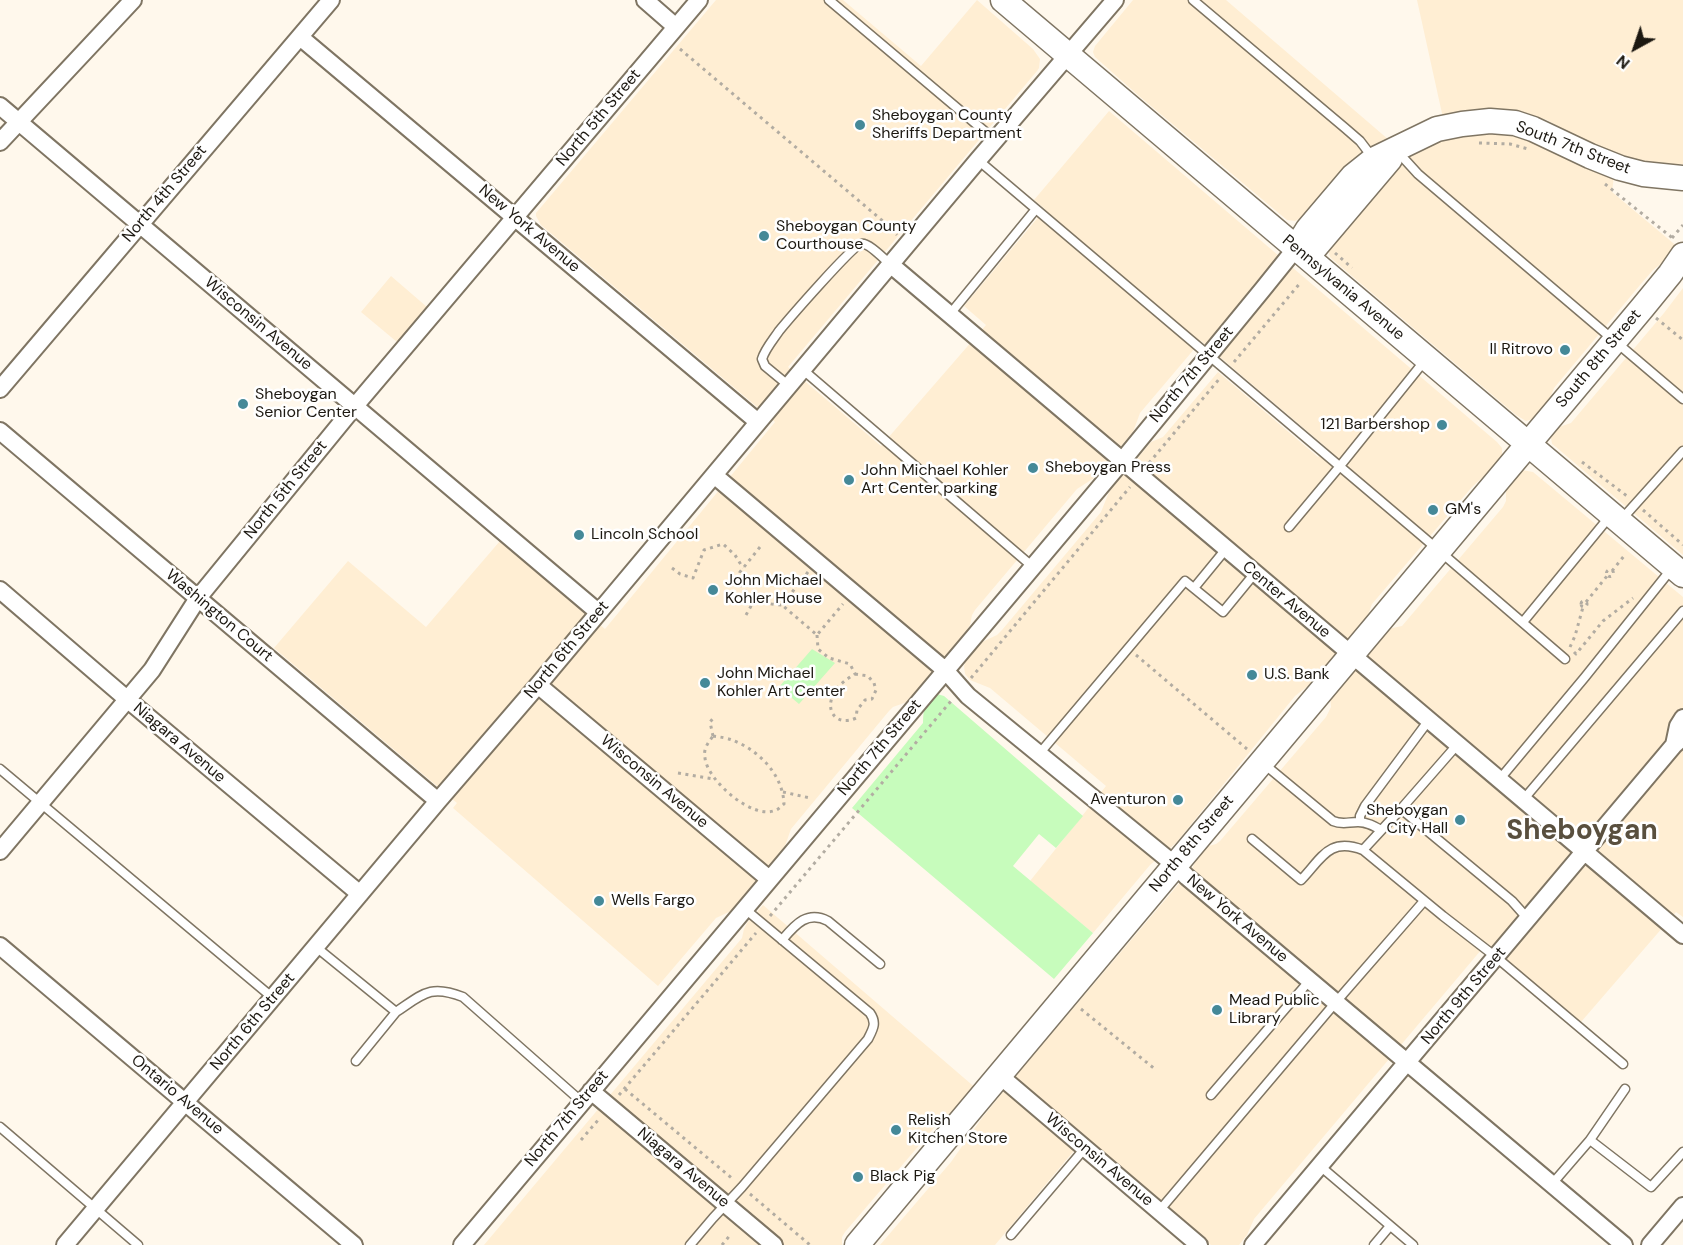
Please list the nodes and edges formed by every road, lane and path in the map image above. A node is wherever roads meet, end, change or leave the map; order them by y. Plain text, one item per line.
1 (133, 0) edge
2 (331, 0) edge
3 (645, 0) edge
4 (699, 0) edge
5 (829, 0) edge
6 (1003, 0) edge
7 (1115, 0) edge
8 (1193, 0) edge
9 (676, 27) junction
10 (300, 37) junction
11 (680, 49) dead end
12 (1068, 55) junction
13 (0, 105) edge
14 (19, 121) junction
15 (995, 140) junction
16 (0, 142) edge
17 (1470, 143) dead end
18 (1396, 150) junction
19 (1530, 150) dead end
20 (978, 160) junction
21 (1374, 160) junction
22 (1683, 178) edge
23 (1603, 182) dead end
24 (1036, 209) junction
25 (515, 217) junction
26 (140, 224) junction
27 (906, 246) junction
28 (1302, 253) junction
29 (1678, 259) edge
30 (890, 264) junction
31 (1643, 307) junction
32 (950, 314) junction
33 (1683, 340) edge
34 (1614, 342) junction
35 (1209, 355) junction
36 (1427, 358) junction
37 (802, 368) junction
38 (788, 386) junction
39 (0, 389) edge
40 (1683, 399) edge
41 (355, 406) junction
42 (758, 422) junction
43 (0, 431) edge
44 (1528, 444) junction
45 (1683, 452) edge
46 (1122, 460) junction
47 (1340, 466) junction
48 (714, 475) junction
49 (1140, 476) junction
50 (1616, 518) junction
51 (1289, 527) dead end
52 (760, 548) dead end
53 (1226, 549) junction
54 (1439, 550) junction
55 (1624, 556) dead end
56 (817, 562) junction
57 (1033, 567) junction
58 (672, 568) dead end
59 (743, 568) junction
60 (1678, 571) edge
61 (1255, 573) junction
62 (1194, 588) junction
63 (0, 591) edge
64 (853, 592) junction
65 (1639, 593) dead end
66 (198, 598) junction
67 (755, 599) junction
68 (782, 605) junction
69 (1683, 611) edge
70 (598, 612) junction
71 (746, 615) dead end
72 (1523, 622) junction
73 (817, 635) junction
74 (1128, 649) junction
75 (1351, 655) junction
76 (1565, 659) dead end
77 (945, 670) junction
78 (855, 674) junction
79 (538, 685) junction
80 (961, 689) junction
81 (128, 700) junction
82 (715, 716) dead end
83 (1683, 718) edge
84 (1429, 720) junction
85 (713, 736) junction
86 (1678, 741) edge
87 (1457, 745) junction
88 (1039, 754) junction
89 (1254, 755) junction
90 (0, 769) edge
91 (678, 773) dead end
92 (715, 779) junction
93 (1499, 780) junction
94 (783, 792) junction
95 (810, 798) dead end
96 (1523, 800) junction
97 (438, 801) junction
98 (40, 803) junction
99 (1401, 810) junction
100 (1360, 822) junction
101 (1381, 830) junction
102 (1252, 839) dead end
103 (1363, 850) junction
104 (0, 851) edge
105 (1585, 852) junction
106 (1175, 865) junction
107 (770, 879) junction
108 (360, 894) junction
109 (1424, 901) junction
110 (745, 909) junction
111 (1528, 919) junction
112 (763, 924) junction
113 (1683, 935) edge
114 (782, 940) junction
115 (0, 946) edge
116 (316, 947) junction
117 (1496, 957) junction
118 (880, 964) dead end
119 (1310, 980) junction
120 (273, 998) junction
121 (1336, 1002) junction
122 (1079, 1008) dead end
123 (396, 1012) junction
124 (356, 1061) dead end
125 (1407, 1062) junction
126 (1623, 1064) dead end
127 (1156, 1070) dead end
128 (999, 1075) junction
129 (625, 1089) junction
130 (1625, 1089) dead end
131 (1211, 1095) dead end
132 (586, 1096) junction
133 (186, 1102) junction
134 (610, 1107) junction
135 (0, 1127) edge
136 (581, 1140) dead end
137 (1590, 1140) junction
138 (1085, 1148) junction
139 (1683, 1152) edge
140 (1320, 1166) junction
141 (1552, 1185) junction
142 (742, 1187) junction
143 (725, 1204) junction
144 (1683, 1206) edge
145 (95, 1209) junction
146 (1159, 1211) junction
147 (1390, 1226) junction
148 (731, 1234) dead end
149 (1011, 1235) dead end
150 (65, 1245) edge
151 (138, 1245) edge
152 (354, 1245) edge
153 (462, 1245) edge
154 (690, 1245) edge
155 (722, 1245) edge
156 (774, 1245) edge
157 (810, 1245) edge
158 (857, 1245) edge
159 (1199, 1245) edge
160 (1253, 1245) edge
161 (1374, 1245) edge
162 (1413, 1245) edge
163 (1624, 1245) edge
164 (1650, 1245) edge

1 - 14 street
2 - 10 street, North 4th Street
3 - 9 street
4 - 9 street, North 5th Street
5 - 15 lane
6 - 12 street, Pennsylvania Avenue
7 - 12 street, North 6th Street
8 - 21 lane
9 - 25 street, North 5th Street
10 - 25 street, New York Avenue
10 - 26 street, North 4th Street
11 - 27 path
12 - 15 street, North 6th Street
12 - 28 street, Pennsylvania Avenue
13 - 14 street, Wisconsin Avenue
14 - 16 street
14 - 26 street, Wisconsin Avenue
15 - 20 street, North 6th Street
17 - 19 path
18 - 21 street, South 7th Street
18 - 22 street, South 7th Street
18 - 28 street, South 7th Street
18 - 34 lane
20 - 24 lane
20 - 27 street, North 6th Street
21 - 28 street, South 7th Street
23 - 29 path
24 - 32 lane
24 - 35 lane
25 - 41 street, North 5th Street
25 - 42 street, New York Avenue
26 - 39 street, North 4th Street
26 - 41 street, Wisconsin Avenue
27 - 30 street, North 6th Street
28 - 35 street, North 7th Street
28 - 36 street, Pennsylvania Avenue
29 - 31 street, South 8th Street
30 - 32 street, Center Avenue
30 - 37 street, North 6th Street
30 - 38 lane
31 - 33 path
31 - 34 street, South 8th Street
32 - 46 street, Center Avenue
34 - 40 lane
34 - 44 street, South 8th Street
35 - 46 street, North 7th Street
35 - 47 lane
36 - 44 street, Pennsylvania Avenue
36 - 47 lane
37 - 38 street, North 6th Street
37 - 57 lane
38 - 42 street, North 6th Street
41 - 66 street, North 5th Street
41 - 70 street, Wisconsin Avenue
42 - 48 street, North 6th Street
43 - 66 street, Washington Court
44 - 50 street, Pennsylvania Avenue
44 - 54 street, North 8th Street
45 - 50 lane
46 - 49 street, Center Avenue
46 - 57 street, North 7th Street
47 - 51 lane
47 - 54 lane
48 - 56 street, New York Avenue
48 - 70 street, North 6th Street
49 - 53 street, Center Avenue
49 - 80 path
50 - 60 street, Pennsylvania Avenue
50 - 72 lane
52 - 59 path
53 - 61 street, Center Avenue
53 - 62 lane
54 - 72 lane
54 - 75 street, North 8th Street
55 - 65 path
56 - 64 street, New York Avenue
56 - 68 path
57 - 77 street, North 7th Street
58 - 59 path
59 - 67 path
60 - 93 lane
61 - 62 lane
61 - 75 street, Center Avenue
62 - 74 lane
63 - 81 street, Niagara Avenue
64 - 73 path
64 - 77 street, New York Avenue
66 - 81 street, North 5th Street
66 - 97 street, Washington Court
67 - 68 path
67 - 71 path
68 - 73 path
69 - 96 lane
70 - 79 street, North 6th Street
72 - 76 lane
73 - 78 path
74 - 88 lane
74 - 89 path
75 - 84 street, Center Avenue
75 - 89 street, North 8th Street
77 - 80 street, New York Avenue
77 - 107 street, North 7th Street
78 - 78 path
79 - 97 street, North 6th Street
79 - 107 street, Wisconsin Avenue
80 - 88 street, New York Avenue
80 - 112 path
81 - 98 street, North 5th Street
81 - 108 street, Niagara Avenue
82 - 85 path
83 - 86 street, North 9th Street
84 - 87 street, Center Avenue
84 - 100 lane
85 - 92 path
85 - 94 path
86 - 105 street, North 9th Street
87 - 93 street, Center Avenue
87 - 99 lane
88 - 106 street, New York Avenue
89 - 100 lane
89 - 106 street, North 8th Street
90 - 98 lane
91 - 92 path
92 - 94 path
93 - 96 street, Center Avenue
94 - 95 path
96 - 105 street, Center Avenue
97 - 108 street, North 6th Street
98 - 104 street, North 5th Street
98 - 120 lane
99 - 101 lane
99 - 111 lane
100 - 101 lane
101 - 103 lane
102 - 103 lane
103 - 109 lane
105 - 111 street, North 9th Street
105 - 113 street, Center Avenue
106 - 119 street, New York Avenue
106 - 128 street, North 8th Street
107 - 110 street, North 7th Street
108 - 116 street, North 6th Street
109 - 117 lane
109 - 121 lane
110 - 112 lane
110 - 132 street, North 7th Street
111 - 117 street, North 9th Street
112 - 114 lane
112 - 129 path
114 - 118 lane
114 - 142 lane
115 - 133 street, Ontario Avenue
116 - 120 street, North 6th Street
116 - 123 lane
117 - 125 street, North 9th Street
117 - 126 lane
119 - 121 street, New York Avenue
119 - 131 lane
120 - 133 street, North 6th Street
121 - 125 street, New York Avenue
121 - 146 lane
122 - 127 path
123 - 124 lane
123 - 132 lane
125 - 140 street, North 9th Street
125 - 141 street, New York Avenue
128 - 138 street, Wisconsin Avenue
128 - 158 street, North 8th Street
129 - 134 path
129 - 142 path
130 - 137 lane
132 - 134 street, Niagara Avenue
132 - 153 street, North 7th Street
133 - 145 street, North 6th Street
133 - 152 street, Ontario Avenue
134 - 136 path
134 - 143 street, Niagara Avenue
135 - 145 lane
137 - 139 lane
137 - 141 lane
138 - 146 street, Wisconsin Avenue
138 - 149 lane
140 - 147 lane
140 - 160 street, North 9th Street
141 - 163 street, New York Avenue
142 - 143 lane
142 - 157 path
143 - 154 lane
143 - 156 street, Niagara Avenue
144 - 164 street
145 - 150 street, North 6th Street
145 - 151 lane
146 - 159 street, Wisconsin Avenue
147 - 161 lane
147 - 162 lane
148 - 155 path

